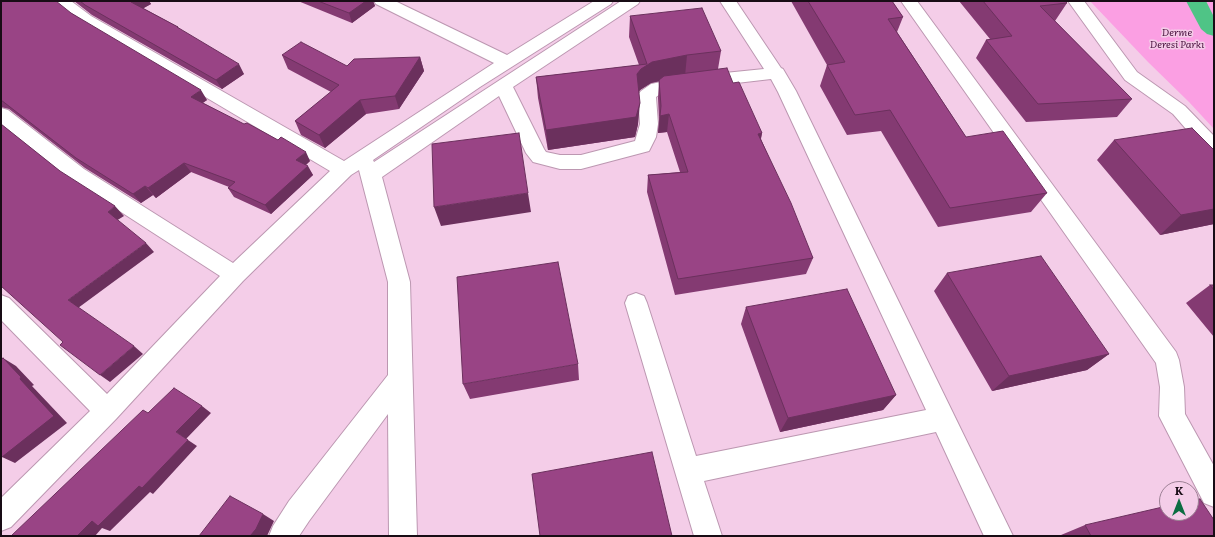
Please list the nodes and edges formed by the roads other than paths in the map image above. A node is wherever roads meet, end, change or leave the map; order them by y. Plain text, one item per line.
1 (60, 1) edge
2 (382, 1) edge
3 (605, 1) edge
4 (632, 1) edge
5 (728, 1) edge
6 (909, 1) edge
7 (1076, 1) edge
8 (507, 62) junction
9 (777, 74) junction
10 (504, 85) junction
11 (1, 114) edge
12 (1214, 148) edge
13 (359, 167) junction
14 (235, 275) junction
15 (636, 302) dead end
16 (1, 305) edge
17 (401, 378) junction
18 (107, 411) junction
19 (942, 419) junction
20 (688, 471) junction
21 (1214, 492) edge
22 (1, 517) edge
23 (283, 536) edge
24 (403, 536) edge
25 (708, 536) edge
26 (999, 536) edge

1 - 13 street
2 - 8 street
3 - 8 street
4 - 10 street
5 - 9 street
6 - 21 street
7 - 12 street
8 - 13 street
9 - 10 street
9 - 19 street
10 - 13 street
11 - 14 street
13 - 14 street
13 - 17 street
14 - 18 street
15 - 20 street
16 - 18 street
17 - 23 street
17 - 24 street
18 - 22 street
19 - 20 street
19 - 26 street
20 - 25 street

